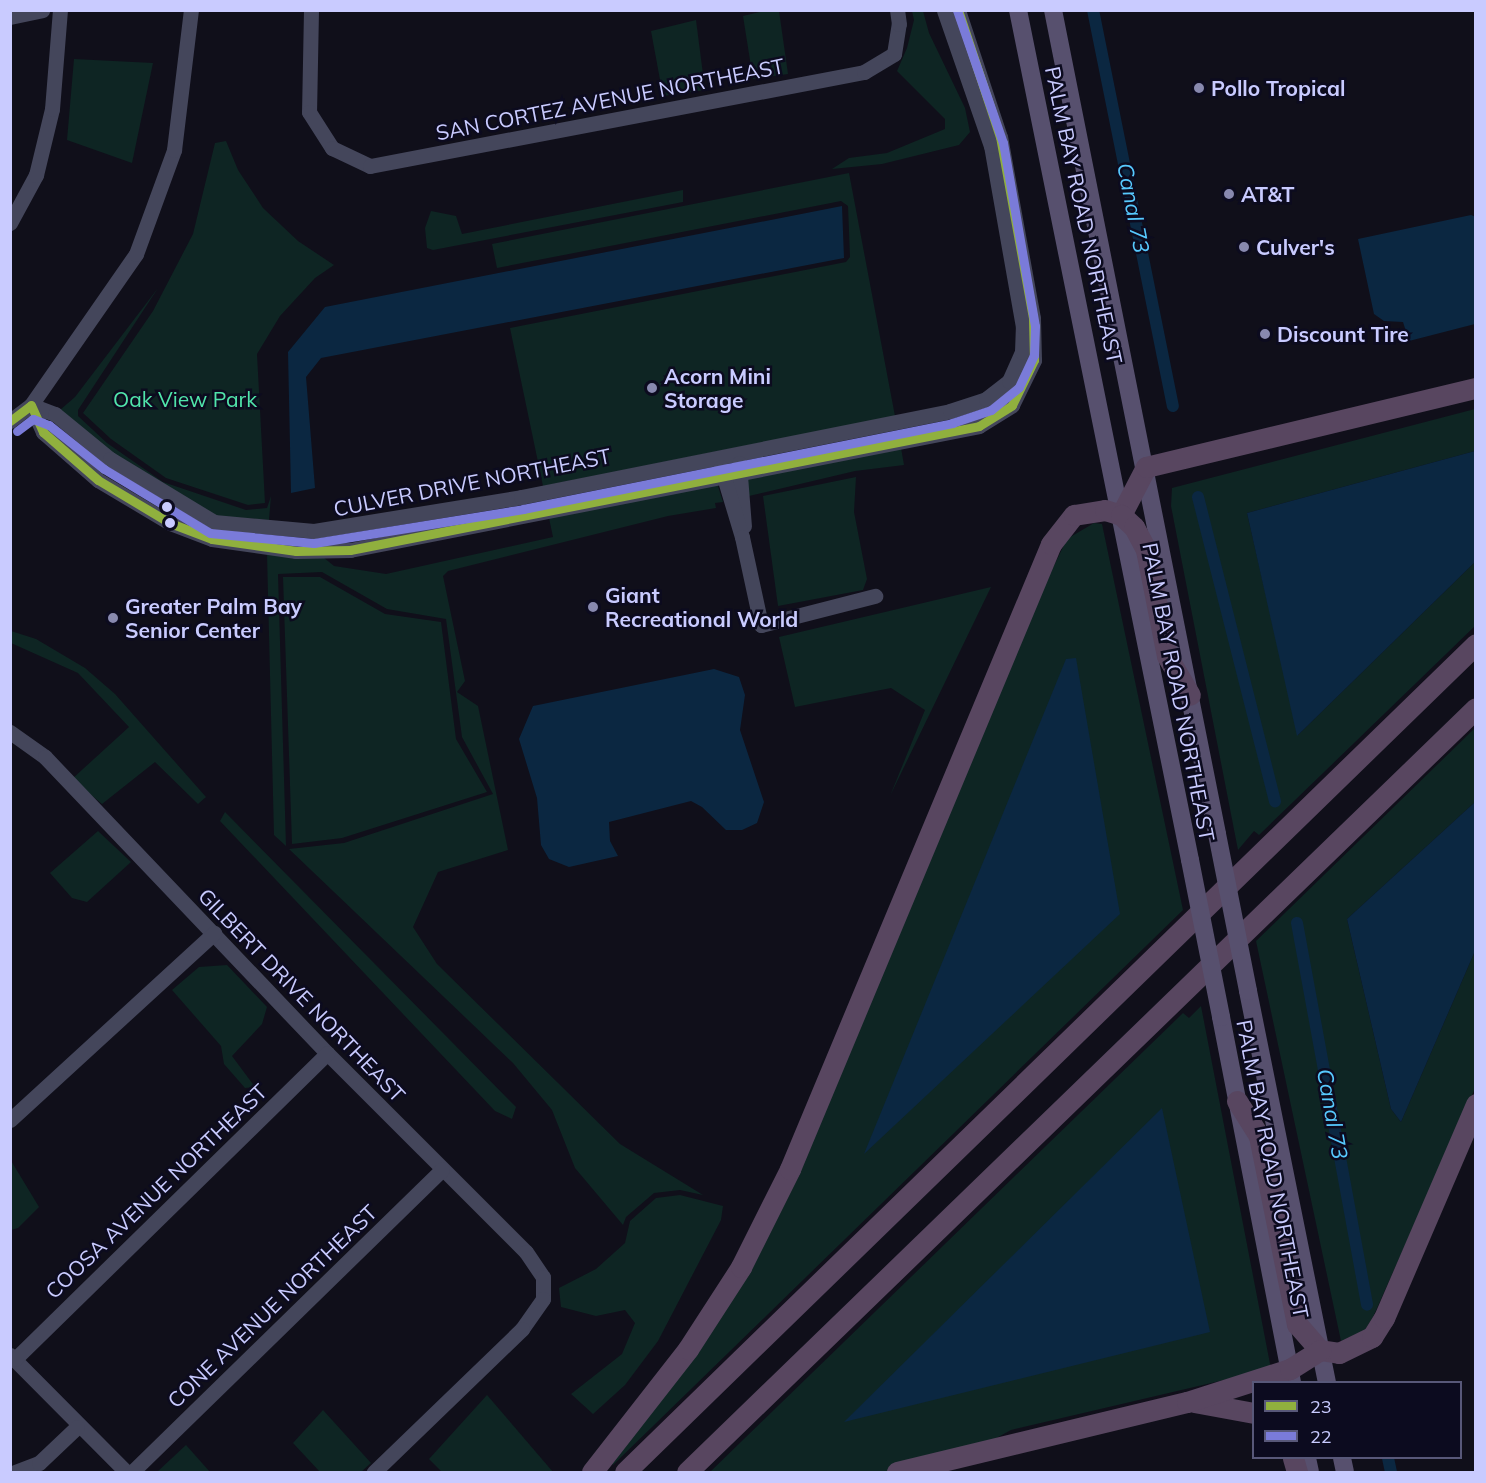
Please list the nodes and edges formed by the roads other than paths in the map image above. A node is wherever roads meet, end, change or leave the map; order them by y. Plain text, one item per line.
1 (42, 10) edge
2 (60, 10) edge
3 (191, 10) edge
4 (311, 10) edge
5 (897, 10) edge
6 (944, 10) edge
7 (958, 10) edge
8 (1018, 10) edge
9 (1053, 10) edge
10 (10, 17) edge
11 (10, 223) edge
12 (1476, 388) edge
13 (31, 405) junction
14 (10, 421) edge
15 (738, 452) junction
16 (719, 455) junction
17 (1146, 467) junction
18 (739, 472) junction
19 (722, 476) junction
20 (1121, 515) junction
21 (742, 537) junction
22 (875, 596) dead end
23 (1476, 644) edge
24 (1190, 696) junction
25 (1476, 708) edge
26 (10, 732) edge
27 (214, 933) junction
28 (327, 1053) junction
29 (1237, 1101) junction
30 (1476, 1104) edge
31 (10, 1120) edge
32 (442, 1170) junction
33 (1320, 1350) junction
34 (13, 1357) edge
35 (1291, 1376) edge
36 (1271, 1381) edge
37 (1327, 1381) edge
38 (1252, 1386) edge
39 (1187, 1402) junction
40 (1252, 1413) edge
41 (77, 1427) junction
42 (15, 1473) edge
43 (126, 1473) edge
44 (132, 1473) edge
45 (374, 1473) edge
46 (592, 1473) edge
47 (625, 1473) edge
48 (687, 1473) edge
49 (897, 1473) edge

1 - 10 street
2 - 11 street
3 - 13 street
4 - 5 street, SAN CORTEZ AVENUE NORTHEAST
6 - 15 street, CULVER DRIVE NORTHEAST
7 - 18 street, CULVER DRIVE NORTHEAST
8 - 20 main road, PALM BAY ROAD NORTHEAST
9 - 17 main road, PALM BAY ROAD NORTHEAST
12 - 17 highway
13 - 14 street
13 - 16 street, CULVER DRIVE NORTHEAST
13 - 19 street, CULVER DRIVE NORTHEAST
15 - 16 street, CULVER DRIVE NORTHEAST
15 - 18 street
16 - 19 street
17 - 20 highway
17 - 24 main road, PALM BAY ROAD NORTHEAST
18 - 19 street, CULVER DRIVE NORTHEAST
18 - 21 street
19 - 21 street
20 - 24 highway
20 - 29 main road, PALM BAY ROAD NORTHEAST, bridge
20 - 46 highway
21 - 22 street
23 - 47 highway
24 - 33 main road, PALM BAY ROAD NORTHEAST, bridge
25 - 48 highway
26 - 27 street, GILBERT DRIVE NORTHEAST
27 - 28 street, GILBERT DRIVE NORTHEAST
27 - 31 street
28 - 32 street, GILBERT DRIVE NORTHEAST
28 - 34 street, COOSA AVENUE NORTHEAST
29 - 33 highway
29 - 35 main road, PALM BAY ROAD NORTHEAST
30 - 33 highway
32 - 44 street, CONE AVENUE NORTHEAST
32 - 45 street, GILBERT DRIVE NORTHEAST
33 - 35 highway
33 - 37 main road, PALM BAY ROAD NORTHEAST
34 - 41 street
35 - 36 highway
38 - 39 highway
39 - 40 highway
39 - 49 highway
41 - 42 street
41 - 43 street

